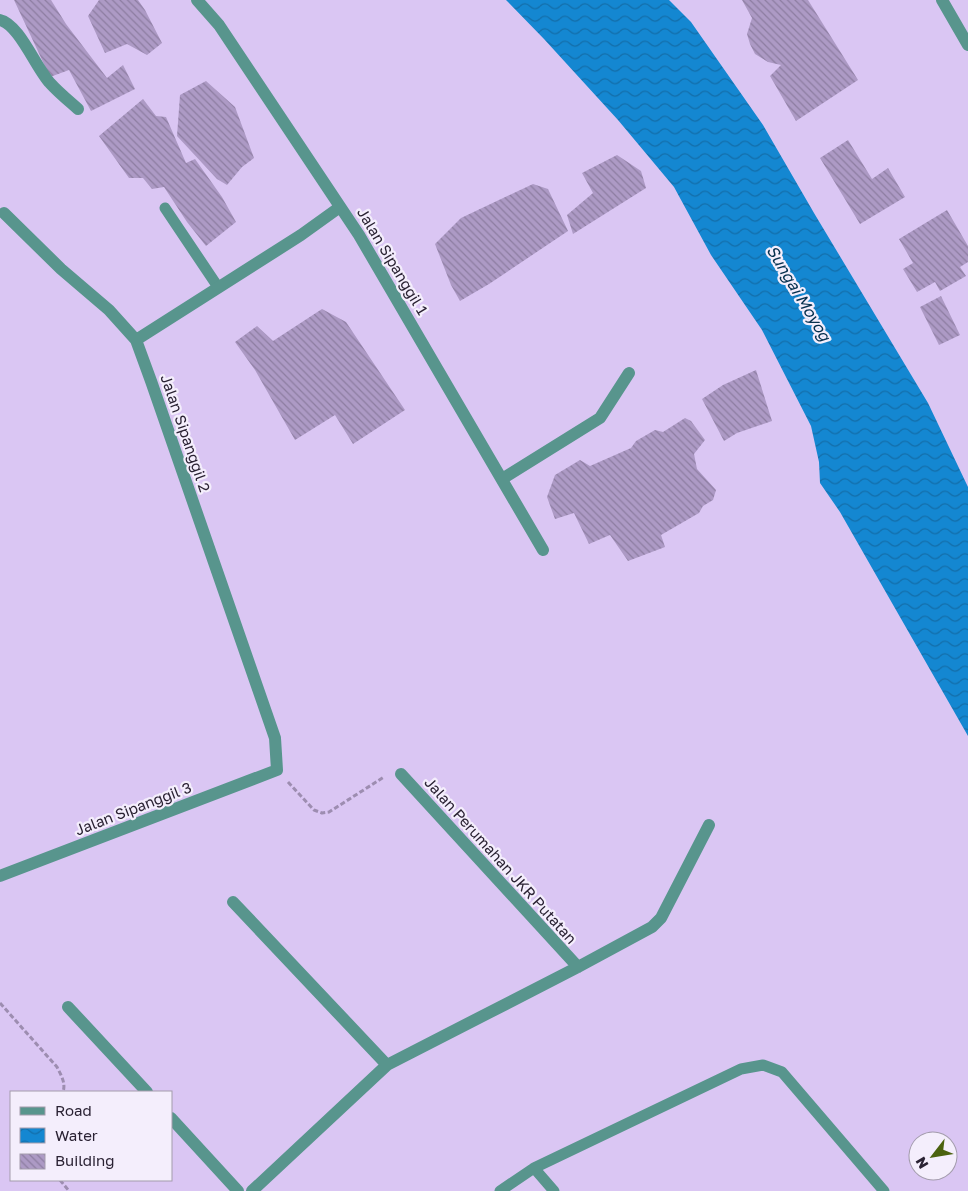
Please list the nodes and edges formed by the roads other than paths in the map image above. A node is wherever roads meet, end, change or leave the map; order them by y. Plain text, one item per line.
1 (197, 0) edge
2 (942, 0) edge
3 (0, 20) edge
4 (968, 45) edge
5 (78, 109) dead end
6 (340, 207) junction
7 (165, 208) dead end
8 (4, 214) dead end
9 (218, 287) junction
10 (136, 340) junction
11 (629, 373) dead end
12 (502, 479) junction
13 (543, 550) dead end
14 (277, 770) joint
15 (401, 774) road end
16 (709, 825) dead end
17 (0, 876) edge
18 (233, 902) dead end
19 (578, 968) junction
20 (68, 1007) dead end
21 (388, 1065) junction
22 (146, 1091) edge
23 (172, 1119) edge
24 (534, 1168) junction
25 (238, 1191) edge
26 (252, 1191) edge
27 (500, 1191) edge
28 (554, 1191) edge
29 (884, 1191) edge

1 - 6 street, Jalan Sipanggil 1
2 - 4 street
3 - 5 street
6 - 9 street
6 - 12 street, Jalan Sipanggil 1
7 - 9 lane
8 - 10 street
9 - 10 street
10 - 14 street, Jalan Sipanggil 2
11 - 12 street
12 - 13 street, Jalan Sipanggil 1
14 - 17 street, Jalan Sipanggil 3
15 - 19 street, Jalan Perumahan JKR Putatan
16 - 19 street
18 - 21 street
19 - 21 street
20 - 22 street
21 - 26 street
23 - 25 street
24 - 27 lane
24 - 28 lane
24 - 29 lane

